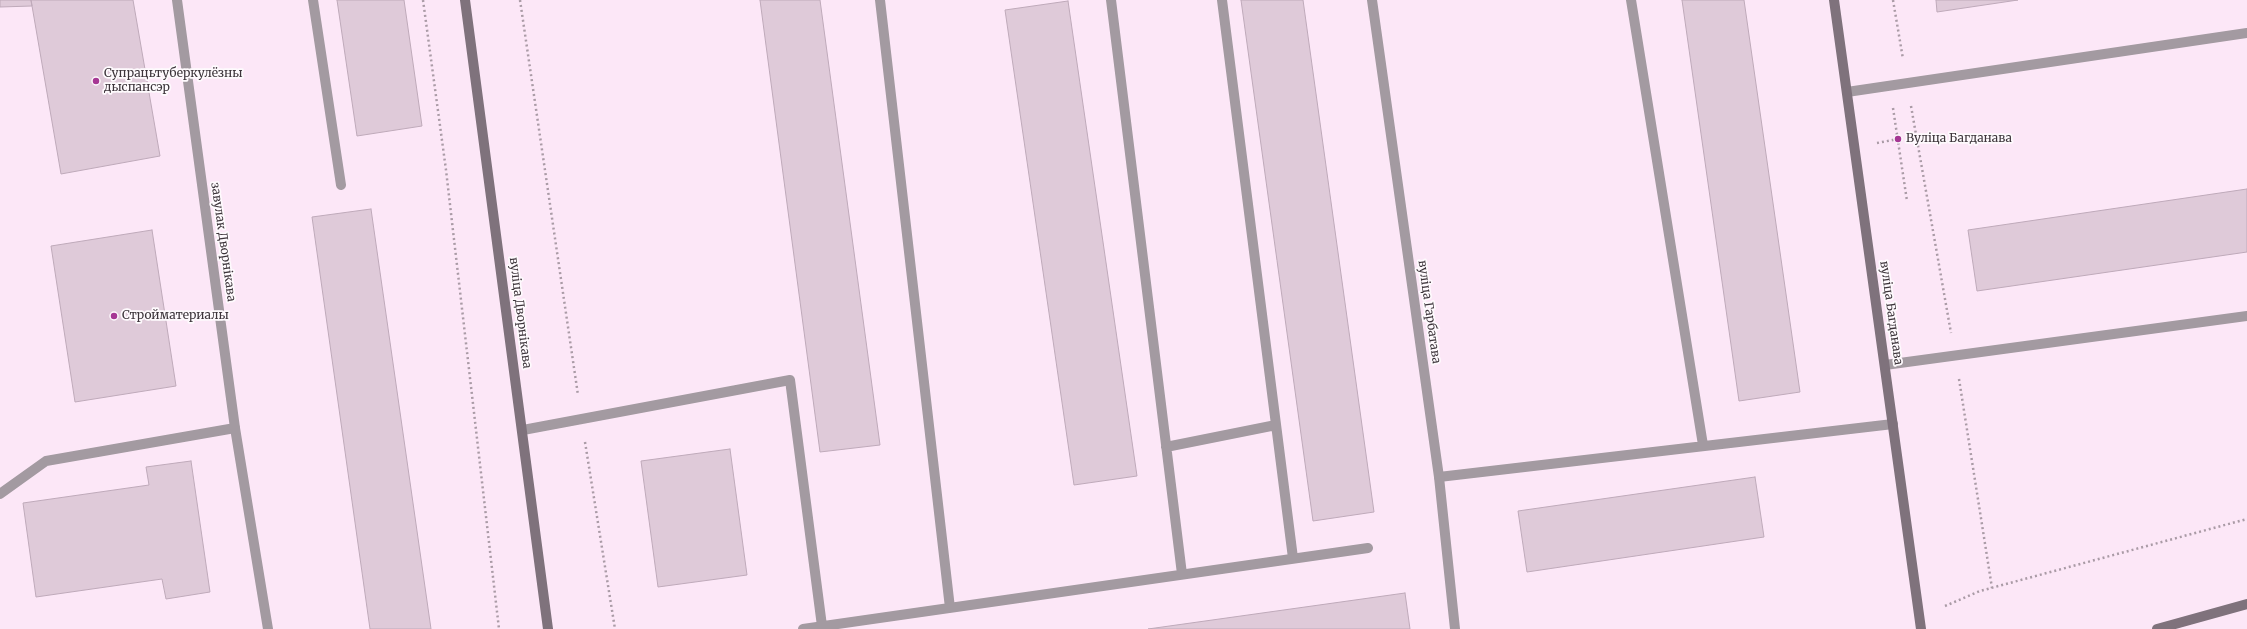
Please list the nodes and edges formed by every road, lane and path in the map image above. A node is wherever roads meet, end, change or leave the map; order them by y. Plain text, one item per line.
1 (177, 0) edge
2 (313, 0) edge
3 (423, 0) edge
4 (465, 0) edge
5 (520, 0) edge
6 (880, 0) edge
7 (1111, 0) edge
8 (1222, 0) edge
9 (1372, 0) edge
10 (1631, 0) edge
11 (1834, 0) edge
12 (1893, 0) edge
13 (2247, 33) edge
14 (1907, 83) junction
15 (1890, 85) junction
16 (1847, 92) junction
17 (340, 185) dead end
18 (1907, 201) dead end
19 (2247, 316) edge
20 (1955, 356) junction
21 (1885, 365) junction
22 (581, 419) junction
23 (1893, 424) junction
24 (1276, 425) junction
25 (235, 428) junction
26 (523, 430) junction
27 (1703, 445) junction
28 (1166, 447) junction
29 (1439, 477) junction
30 (0, 494) edge
31 (2247, 518) edge
32 (1368, 548) dead end
33 (1293, 558) junction
34 (1182, 574) junction
35 (1992, 588) junction
36 (2247, 604) edge
37 (1945, 606) dead end
38 (950, 608) junction
39 (822, 626) junction
40 (268, 629) edge
41 (498, 629) edge
42 (548, 629) edge
43 (615, 629) edge
44 (803, 629) edge
45 (1456, 629) edge
46 (1921, 629) edge
47 (2157, 629) edge

1 - 25 street, завулак Дворнікава
2 - 17 street
3 - 41 path
4 - 26 street, вуліца Дворнікава
5 - 22 path
6 - 38 street
7 - 28 street
8 - 24 street
9 - 29 street, вуліца Гарбатава
10 - 27 street
11 - 16 street, вуліца Багданава
12 - 14 path
13 - 14 street
14 - 15 street
14 - 20 path
15 - 16 street
15 - 18 path
16 - 21 street, вуліца Багданава
19 - 20 street
20 - 21 street
20 - 35 path
21 - 23 street, вуліца Багданава
22 - 26 street
22 - 39 street
22 - 43 path
23 - 27 street
23 - 46 street, вуліца Багданава
24 - 28 street
24 - 33 street
25 - 30 street
25 - 40 street, завулак Дворнікава
26 - 42 street, вуліца Дворнікава
27 - 29 street
28 - 34 street
29 - 45 street, вуліца Гарбатава
31 - 35 path
32 - 33 street
33 - 34 street
34 - 38 street
35 - 37 path
36 - 47 street
38 - 39 street
39 - 44 street

